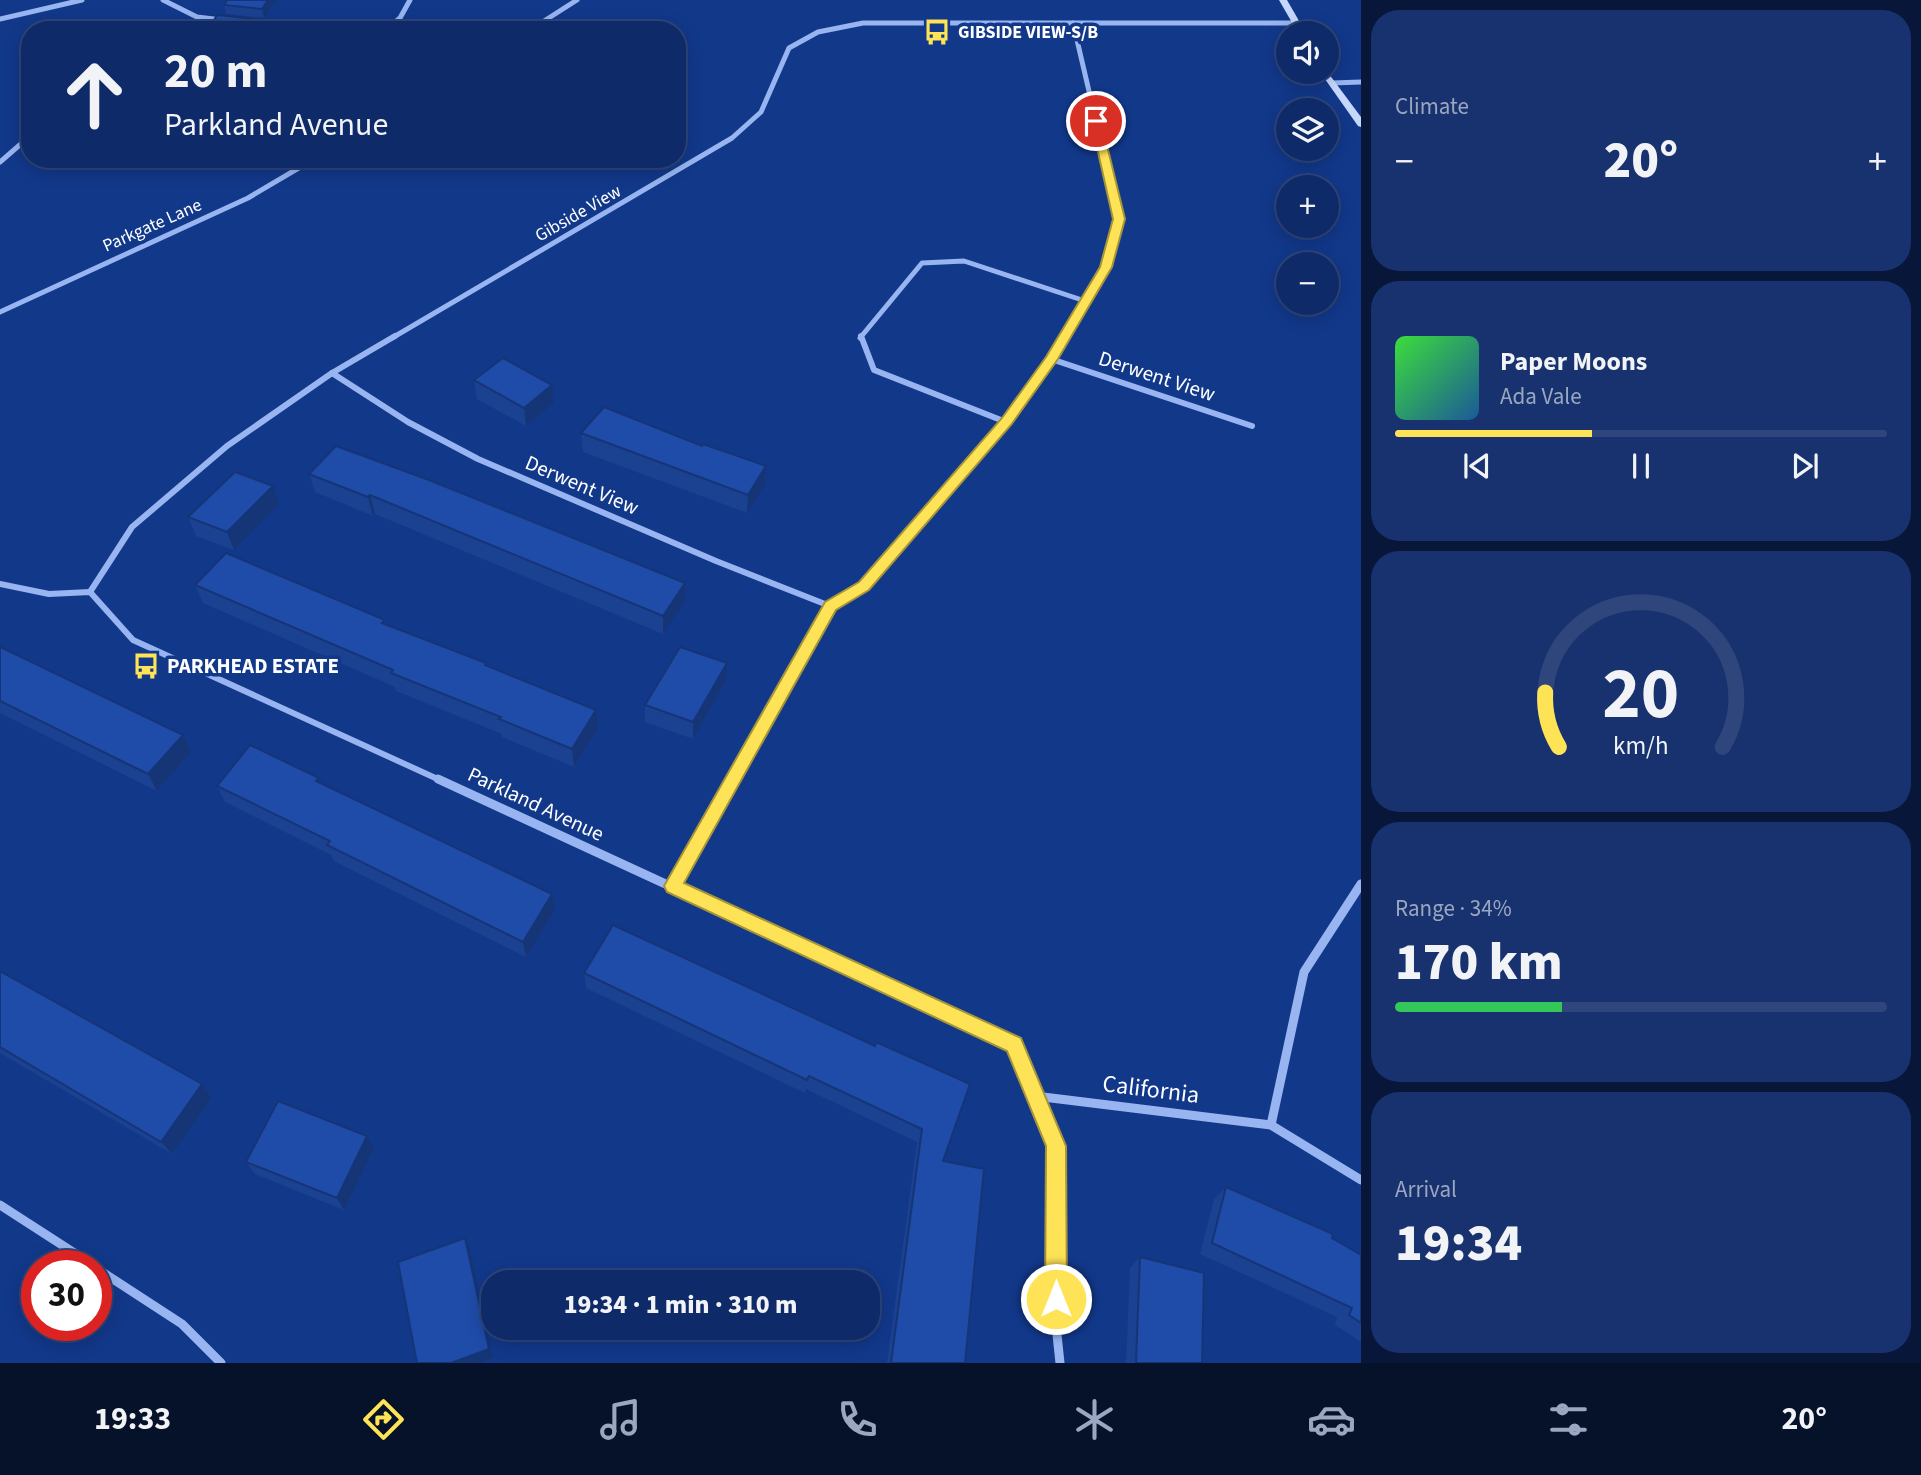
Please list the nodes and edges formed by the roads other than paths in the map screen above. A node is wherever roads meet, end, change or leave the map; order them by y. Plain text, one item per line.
1 (82, 0) edge
2 (163, 0) edge
3 (410, 0) edge
4 (578, 0) edge
5 (1283, 0) edge
6 (0, 19) edge
7 (225, 20) edge
8 (396, 21) edge
9 (544, 21) edge
10 (1295, 21) edge
11 (1073, 23) junction
12 (1276, 23) edge
13 (1361, 82) edge
14 (1339, 83) edge
15 (1333, 84) edge
16 (1361, 124) edge
17 (21, 144) edge
18 (0, 162) edge
19 (686, 166) edge
20 (299, 168) edge
21 (682, 168) edge
22 (1085, 301) junction
23 (0, 312) edge
24 (1051, 359) junction
25 (332, 373) junction
26 (1006, 422) junction
27 (1252, 426) dead end
28 (0, 584) edge
29 (90, 592) junction
30 (830, 606) junction
31 (747, 753) joint
32 (1361, 884) edge
33 (673, 886) junction
34 (1035, 1096) junction
35 (1271, 1125) junction
36 (1361, 1180) edge
37 (0, 1205) edge
38 (69, 1250) edge
39 (112, 1278) edge
40 (221, 1363) edge
41 (1060, 1363) edge

1 - 6 street
2 - 7 street
3 - 8 street
4 - 9 street
5 - 10 street
11 - 12 street, Gibside View
11 - 19 street, Gibside View
11 - 22 street
13 - 14 street
15 - 16 street
17 - 18 street
20 - 23 street, Parkgate Lane
21 - 25 street, Gibside View
22 - 24 street
22 - 26 street
24 - 26 street
24 - 27 street, Derwent View
25 - 29 street, Gibside View
25 - 30 street, Derwent View
26 - 30 street
28 - 29 street
29 - 33 street, Parkland Avenue
30 - 31 street
31 - 33 lane
32 - 35 street
33 - 34 street, Parkland Avenue
34 - 35 street, California
34 - 41 street
35 - 36 street
37 - 38 street
39 - 40 street

